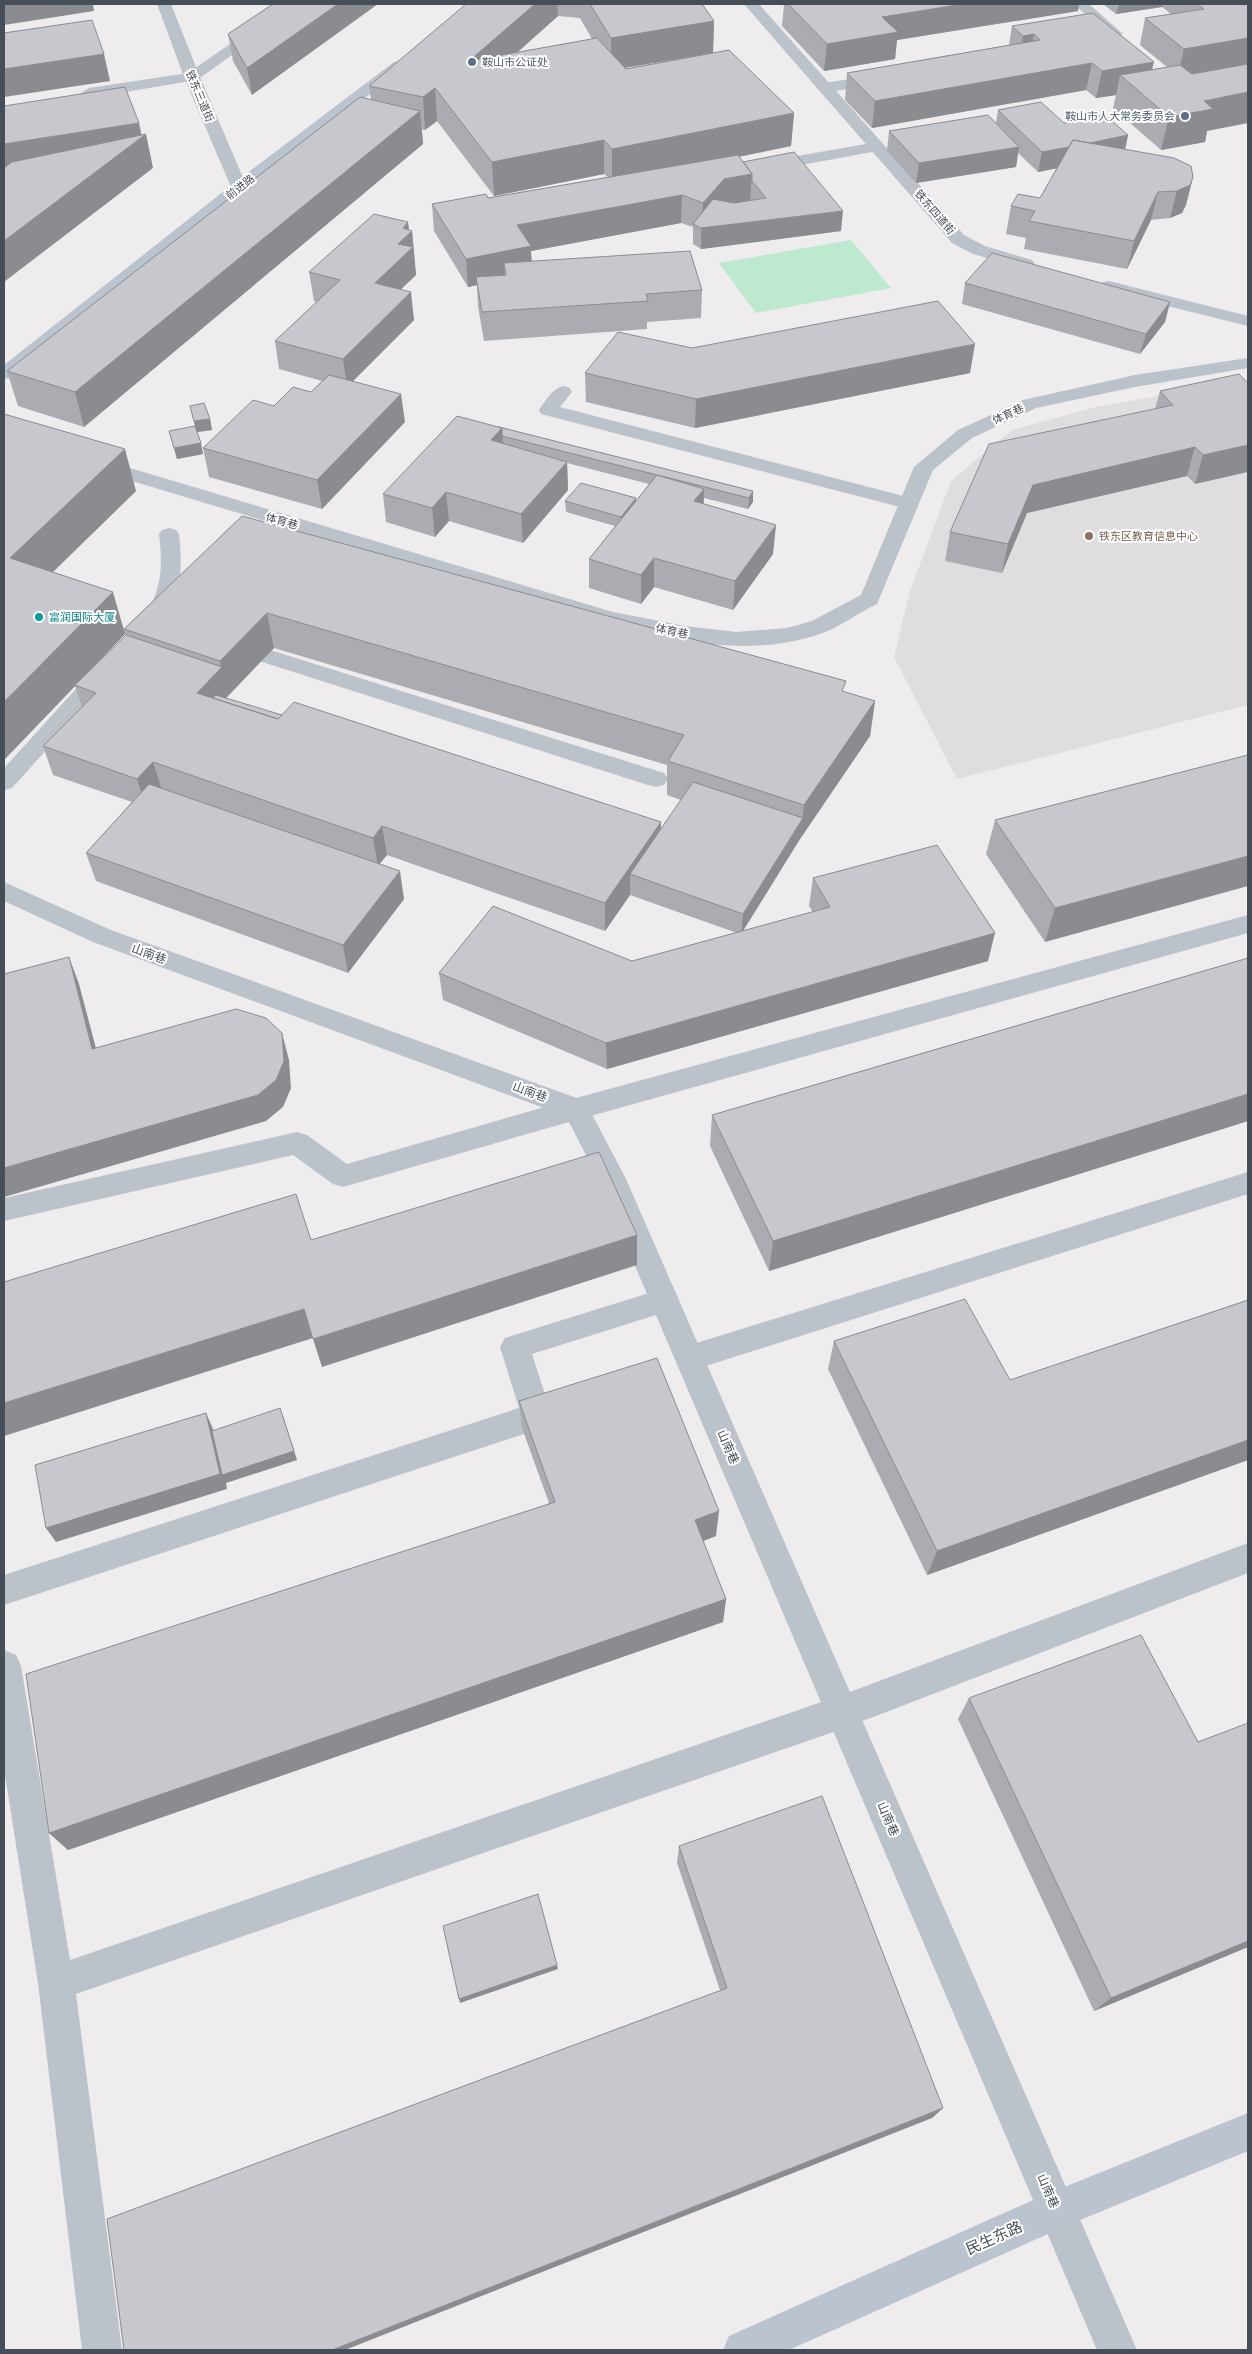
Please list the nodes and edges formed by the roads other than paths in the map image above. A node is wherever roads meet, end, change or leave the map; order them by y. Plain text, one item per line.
1 (164, 4) edge
2 (297, 4) edge
3 (750, 4) edge
4 (1081, 4) edge
5 (1097, 36) edge
6 (410, 57) edge
7 (192, 77) junction
8 (901, 77) edge
9 (824, 88) junction
10 (79, 95) edge
11 (877, 147) junction
12 (752, 168) edge
13 (239, 187) junction
14 (1039, 268) edge
15 (1096, 282) edge
16 (1248, 321) edge
17 (1248, 363) edge
18 (4, 374) edge
19 (563, 392) dead end
20 (79, 458) edge
21 (908, 503) junction
22 (169, 534) dead end
23 (186, 596) edge
24 (173, 627) edge
25 (143, 630) edge
26 (266, 656) edge
27 (117, 659) edge
28 (656, 778) dead end
29 (4, 782) edge
30 (4, 891) edge
31 (1248, 924) edge
32 (576, 1109) junction
33 (1248, 1183) edge
34 (4, 1210) edge
35 (665, 1300) junction
36 (690, 1358) junction
37 (1248, 1558) edge
38 (4, 1590) edge
39 (4, 1666) edge
40 (842, 1712) junction
41 (56, 1983) junction
42 (1248, 2132) edge
43 (1056, 2210) junction
44 (102, 2350) edge
45 (743, 2350) edge
46 (1117, 2350) edge

1 - 7 street, 铁东三道街
2 - 7 street
3 - 9 street, 铁东四道街
4 - 5 street
6 - 13 main road, 前进路
7 - 10 street
7 - 13 street, 铁东三道街
8 - 9 street
9 - 11 street, 铁东四道街
11 - 12 street
11 - 14 street, 铁东四道街
13 - 18 main road, 前进路
15 - 16 street
17 - 21 street, 体育巷
19 - 21 street
20 - 21 street, 体育巷
22 - 25 street
23 - 24 street
26 - 28 street
27 - 29 street
30 - 32 street, 山南巷
31 - 32 street
32 - 34 street
32 - 35 street, 山南巷
33 - 36 street
35 - 36 street, 山南巷
35 - 38 street
36 - 40 street, 山南巷
37 - 40 street
39 - 41 street
40 - 41 street
40 - 43 street, 山南巷
41 - 44 street
42 - 43 main road, 民生东路
43 - 45 main road, 民生东路
43 - 46 street, 山南巷

